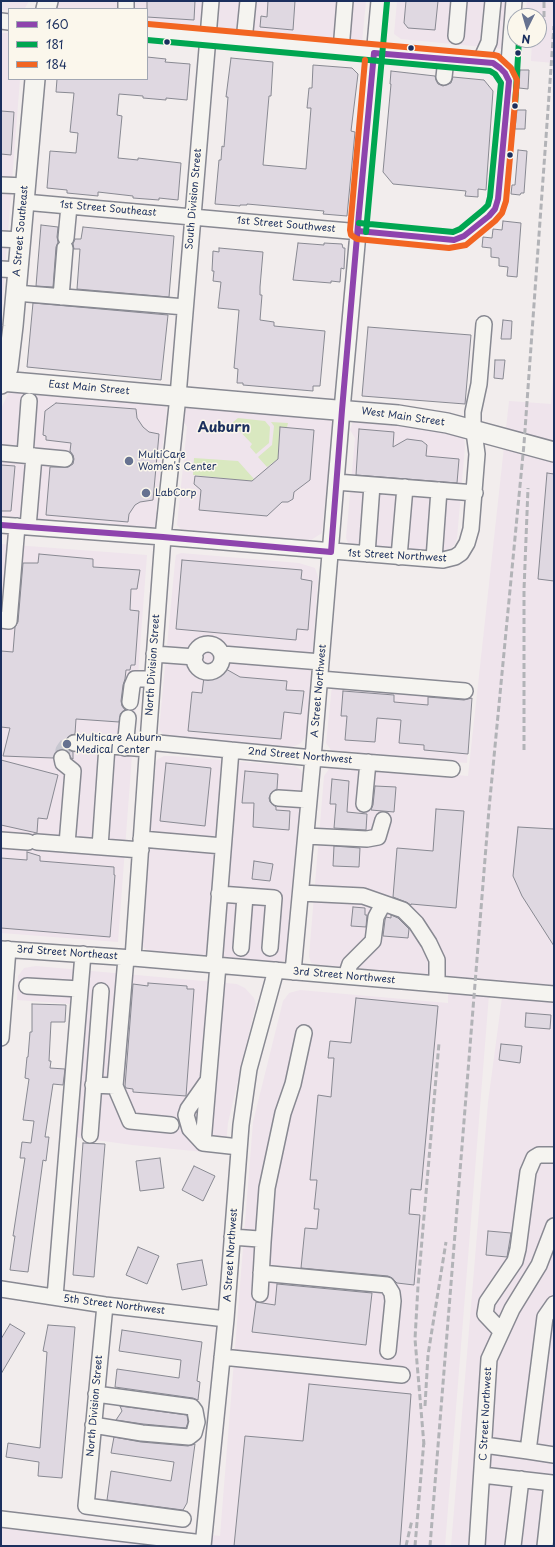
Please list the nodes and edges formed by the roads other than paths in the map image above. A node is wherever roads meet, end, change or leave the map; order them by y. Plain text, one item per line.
1 (211, 1) edge
2 (248, 1) edge
3 (345, 1) edge
4 (379, 1) edge
5 (460, 1) edge
6 (493, 1) edge
7 (514, 1) edge
8 (148, 32) edge
9 (456, 36) dead end
10 (208, 38) junction
11 (244, 41) junction
12 (341, 50) junction
13 (374, 53) junction
14 (446, 59) junction
15 (480, 62) junction
16 (444, 77) dead end
17 (35, 80) edge
18 (509, 81) junction
19 (1, 185) edge
20 (25, 194) junction
21 (69, 206) junction
22 (192, 217) junction
23 (358, 231) junction
24 (1, 239) edge
25 (21, 240) junction
26 (9, 270) edge
27 (16, 293) junction
28 (61, 297) junction
29 (185, 307) junction
30 (484, 324) dead end
31 (2, 382) edge
32 (178, 396) junction
33 (29, 401) dead end
34 (342, 410) junction
35 (475, 430) junction
36 (554, 452) edge
37 (1, 453) edge
38 (29, 456) junction
39 (65, 459) dead end
40 (336, 482) junction
41 (372, 484) junction
42 (405, 487) junction
43 (439, 490) junction
44 (475, 493) junction
45 (1, 525) edge
46 (22, 527) junction
47 (163, 537) junction
48 (330, 552) junction
49 (367, 554) junction
50 (400, 557) junction
51 (434, 560) junction
52 (1, 620) edge
53 (154, 654) junction
54 (222, 654) junction
55 (195, 657) junction
56 (321, 662) junction
57 (152, 679) junction
58 (320, 679) junction
59 (465, 691) dead end
60 (130, 702) dead end
61 (128, 718) dead end
62 (74, 743) dead end
63 (107, 746) junction
64 (147, 746) junction
65 (125, 748) junction
66 (231, 750) junction
67 (62, 758) dead end
68 (313, 758) junction
69 (368, 762) junction
70 (452, 769) dead end
71 (278, 798) dead end
72 (309, 800) junction
73 (364, 804) dead end
74 (383, 820) dead end
75 (306, 836) junction
76 (1, 840) edge
77 (67, 844) junction
78 (141, 844) junction
79 (223, 846) junction
80 (100, 847) junction
81 (301, 893) junction
82 (219, 894) junction
83 (245, 896) junction
84 (383, 904) junction
85 (241, 948) dead end
86 (270, 948) dead end
87 (5, 949) edge
88 (83, 954) junction
89 (130, 958) junction
90 (216, 965) junction
91 (276, 970) junction
92 (294, 972) junction
93 (346, 976) junction
94 (437, 984) junction
95 (28, 986) dead end
96 (80, 989) junction
97 (101, 991) dead end
98 (554, 994) edge
99 (304, 1033) dead end
100 (1, 1038) edge
101 (94, 1085) junction
102 (115, 1086) junction
103 (171, 1125) dead end
104 (90, 1135) dead end
105 (239, 1147) junction
106 (554, 1155) edge
107 (554, 1226) edge
108 (232, 1237) junction
109 (263, 1242) junction
110 (261, 1273) junction
111 (1, 1289) edge
112 (260, 1294) dead end
113 (491, 1296) junction
114 (55, 1297) junction
115 (554, 1304) edge
116 (104, 1305) junction
117 (512, 1309) junction
118 (226, 1319) junction
119 (501, 1331) junction
120 (388, 1351) dead end
121 (222, 1357) junction
122 (402, 1375) dead end
123 (96, 1394) junction
124 (93, 1425) junction
125 (484, 1445) junction
126 (528, 1451) junction
127 (554, 1455) edge
128 (482, 1475) junction
129 (521, 1479) junction
130 (183, 1519) dead end
131 (1, 1520) edge
132 (203, 1545) edge
133 (477, 1546) edge
134 (513, 1546) edge
135 (545, 1546) edge

1 - 10 street, South Division Street
2 - 11 street
3 - 12 street
4 - 13 street, A Street Northwest
5 - 9 street
6 - 15 street
7 - 18 street
8 - 10 street
10 - 11 street
10 - 22 street, South Division Street
11 - 12 street
12 - 13 street
13 - 14 street
13 - 23 street, A Street Northwest
14 - 15 street
14 - 16 street
15 - 18 street
17 - 20 main road, A Street Southeast
18 - 23 street, 1st Street Southwest
19 - 20 street, 1st Street Southeast
20 - 21 street, 1st Street Southeast
20 - 25 main road, A Street Southeast
21 - 22 street, 1st Street Southeast
21 - 28 street
22 - 23 street, 1st Street Southwest
22 - 29 street, South Division Street
23 - 34 street, A Street Northwest
24 - 25 street
25 - 26 main road, A Street Southeast
26 - 27 main road, A Street Southeast
27 - 28 street
27 - 31 main road, A Street Southeast
28 - 29 street
29 - 32 street, South Division Street
30 - 35 street
31 - 32 main road, East Main Street
32 - 34 main road, West Main Street
32 - 47 street, North Division Street
33 - 38 street
34 - 35 main road, West Main Street
34 - 40 street, A Street Northwest
35 - 36 main road, West Main Street
35 - 44 street
37 - 38 street
38 - 39 street
38 - 46 street
40 - 41 street
40 - 48 street, A Street Northwest
41 - 42 street
41 - 49 street
42 - 43 street
42 - 50 street
43 - 44 street
43 - 51 street
44 - 51 street, 1st Street Northwest
45 - 46 street, 1st Street Northwest
46 - 47 street, 1st Street Northwest
46 - 52 street
47 - 48 street, 1st Street Northwest
47 - 53 street, North Division Street
48 - 49 street, 1st Street Northwest
48 - 56 street, A Street Northwest
49 - 50 street, 1st Street Northwest
50 - 51 street, 1st Street Northwest
53 - 55 street
53 - 57 street, North Division Street
54 - 55 street
54 - 55 street
54 - 56 street
56 - 58 street, A Street Northwest
57 - 60 street
57 - 64 street, North Division Street
58 - 59 street
58 - 68 street, A Street Northwest
61 - 65 street
62 - 63 street, 2nd Street Northwest
63 - 65 street, 2nd Street Northwest
63 - 80 street
64 - 65 street, 2nd Street Northwest
64 - 66 street, 2nd Street Northwest
64 - 78 street, North Division Street
66 - 68 street, 2nd Street Northwest
66 - 79 street
67 - 77 street
68 - 69 street, 2nd Street Northwest
68 - 72 street, A Street Northwest
69 - 70 street, 2nd Street Northwest
69 - 73 street
71 - 72 street
72 - 75 street, A Street Northwest
74 - 75 street
75 - 81 street, A Street Northwest
76 - 77 street
77 - 80 street
78 - 79 street
78 - 80 street
78 - 89 street, North Division Street
79 - 82 street
81 - 84 street
81 - 92 street, A Street Northwest
82 - 83 street
82 - 90 street
83 - 85 street
83 - 86 street
84 - 93 street
84 - 94 street
87 - 88 street, 3rd Street Northeast
87 - 100 street
88 - 89 street, 3rd Street Northeast
88 - 96 street
89 - 90 street, 3rd Street Northwest
89 - 102 street, North Division Street
90 - 91 street, 3rd Street Northwest
90 - 105 street
91 - 92 street, 3rd Street Northwest
91 - 105 street, A Street Northwest
92 - 93 street, 3rd Street Northwest
93 - 94 street, 3rd Street Northwest
94 - 98 street, 3rd Street Northwest
95 - 96 street
96 - 114 street
97 - 101 street
99 - 109 street
101 - 102 street
101 - 104 street
102 - 103 street
105 - 108 street, A Street Northwest
106 - 113 street
107 - 117 street, C Street Northwest
108 - 109 street
108 - 118 street, A Street Northwest
109 - 110 street
110 - 112 street
110 - 120 street
111 - 114 street, 5th Street Northwest
113 - 117 street
113 - 119 street
114 - 116 street, 5th Street Northwest
115 - 126 street
116 - 118 street, 5th Street Northwest
116 - 123 street, North Division Street
117 - 119 street, C Street Northwest
118 - 121 street, A Street Northwest
119 - 125 street, C Street Northwest
121 - 122 street
121 - 132 street, A Street Northwest
123 - 124 street, North Division Street
123 - 124 street
124 - 130 street, North Division Street
125 - 126 street
125 - 128 street, C Street Northwest
126 - 127 street
128 - 129 street
128 - 133 street, C Street Northwest
129 - 134 street
129 - 135 street
131 - 132 street, A Street Northwest

